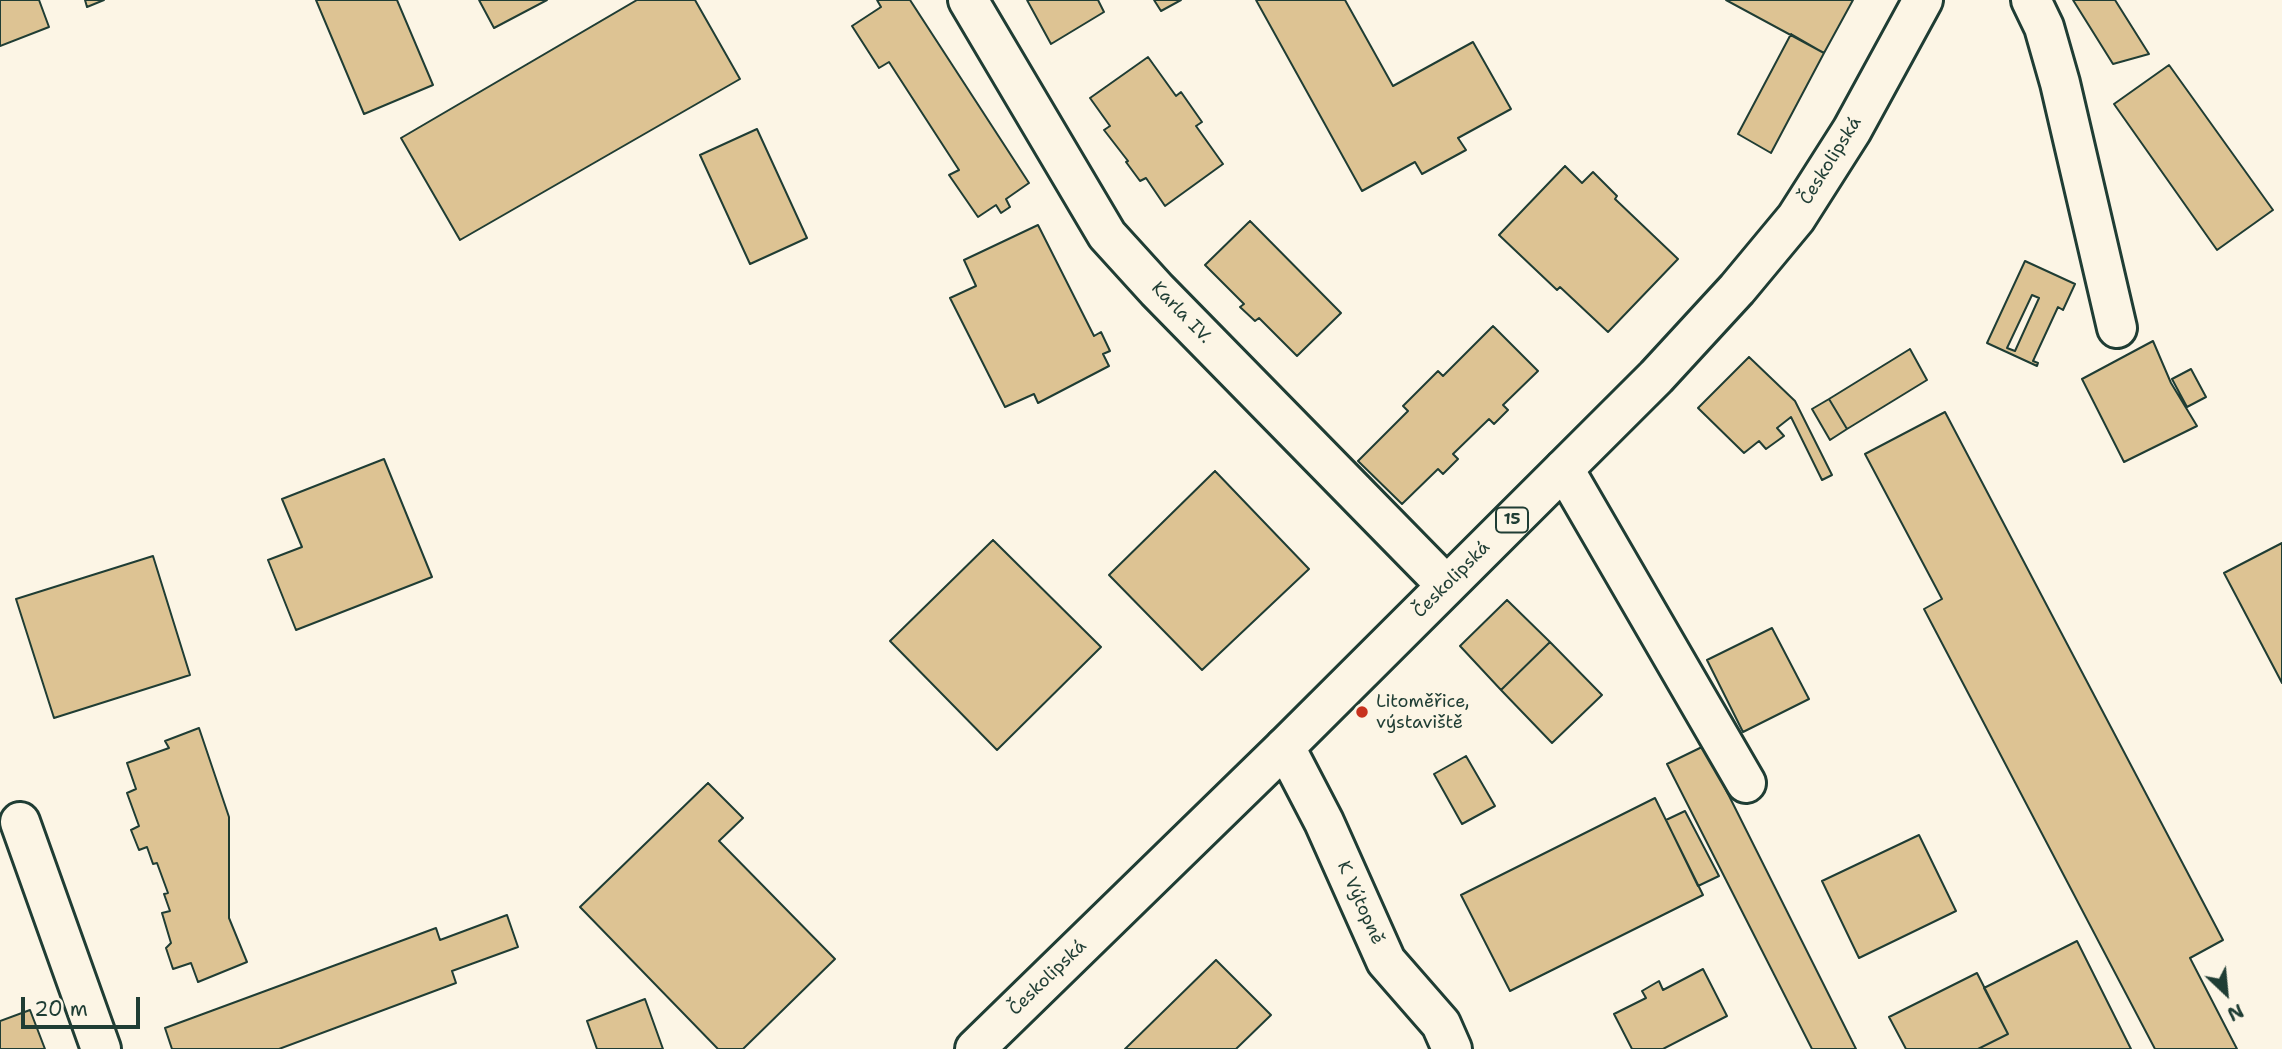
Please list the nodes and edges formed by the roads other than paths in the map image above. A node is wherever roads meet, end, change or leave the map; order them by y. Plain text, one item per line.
1 (968, 0) edge
2 (1923, 0) edge
3 (2031, 0) edge
4 (2117, 328) dead end
5 (1564, 469) junction
6 (1446, 585) junction
7 (1284, 747) junction
8 (1746, 783) dead end
9 (20, 822) dead end
10 (101, 1049) edge
11 (975, 1049) edge
12 (1452, 1049) edge

1 - 6 main road, Karla IV.
2 - 5 main road, Českolipská / 15
3 - 4 main road
5 - 6 main road, Českolipská / 15
5 - 8 main road
6 - 7 main road, Českolipská / 15
7 - 11 main road, Českolipská / 15
7 - 12 main road, K Výtopně
9 - 10 main road

